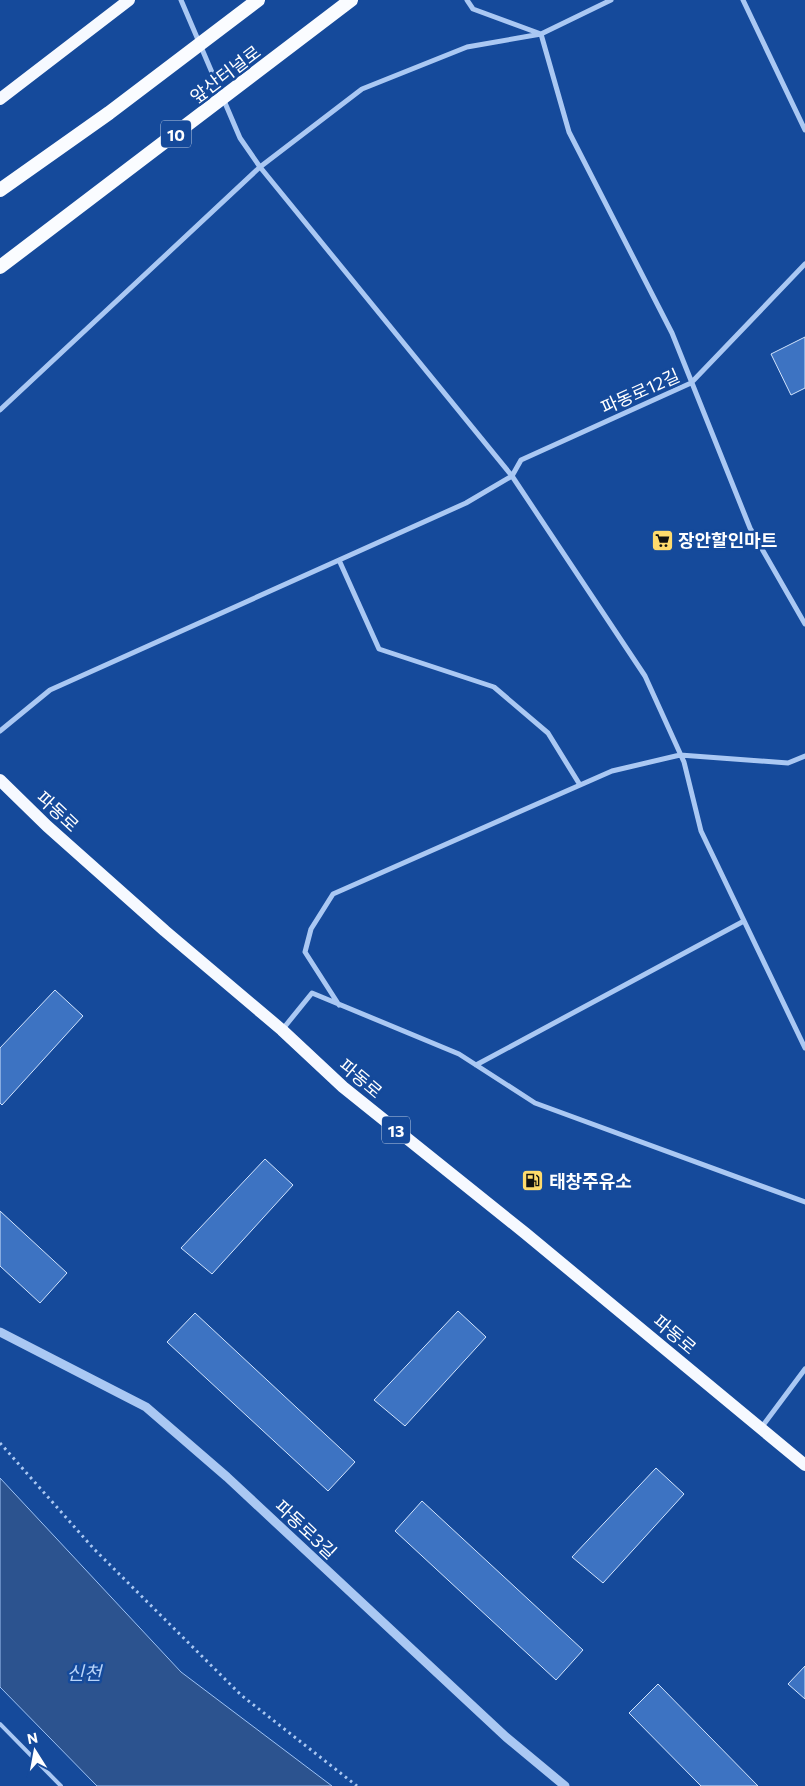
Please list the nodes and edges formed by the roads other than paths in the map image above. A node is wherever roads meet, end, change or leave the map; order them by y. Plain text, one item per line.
1 (129, 0) edge
2 (180, 0) edge
3 (258, 0) edge
4 (352, 0) edge
5 (467, 0) edge
6 (612, 0) edge
7 (743, 0) edge
8 (541, 34) junction
9 (0, 99) edge
10 (805, 130) edge
11 (260, 167) junction
12 (0, 190) edge
13 (805, 264) edge
14 (0, 266) edge
15 (692, 383) junction
16 (0, 410) edge
17 (512, 476) junction
18 (339, 560) junction
19 (805, 624) edge
20 (0, 731) edge
21 (680, 755) junction
22 (805, 756) edge
23 (0, 780) edge
24 (580, 785) junction
25 (744, 921) junction
26 (339, 1005) junction
27 (282, 1030) junction
28 (805, 1048) edge
29 (476, 1065) junction
30 (805, 1202) edge
31 (0, 1332) edge
32 (805, 1369) edge
33 (761, 1428) junction
34 (805, 1465) edge
35 (0, 1724) edge
36 (61, 1786) edge
37 (565, 1786) edge

1 - 9 main road
2 - 11 street
3 - 12 highway, bridge
4 - 14 highway, 앞산터널로 / 10, bridge
5 - 8 street
6 - 8 street
7 - 10 street
8 - 11 street
8 - 15 street
11 - 16 street
11 - 17 street
13 - 15 street, 파동로12길
15 - 17 street, 파동로12길
15 - 19 street
17 - 18 street
17 - 21 street
18 - 20 street
18 - 24 street
21 - 22 street
21 - 24 street
21 - 25 street
23 - 27 main road, 파동로 / 13
24 - 26 street
25 - 28 street
25 - 29 street
26 - 27 street
26 - 29 street
27 - 33 main road, 파동로 / 13
29 - 30 street
31 - 37 street, 파동로3길
32 - 33 street
33 - 34 main road, 파동로 / 13
35 - 36 lane

